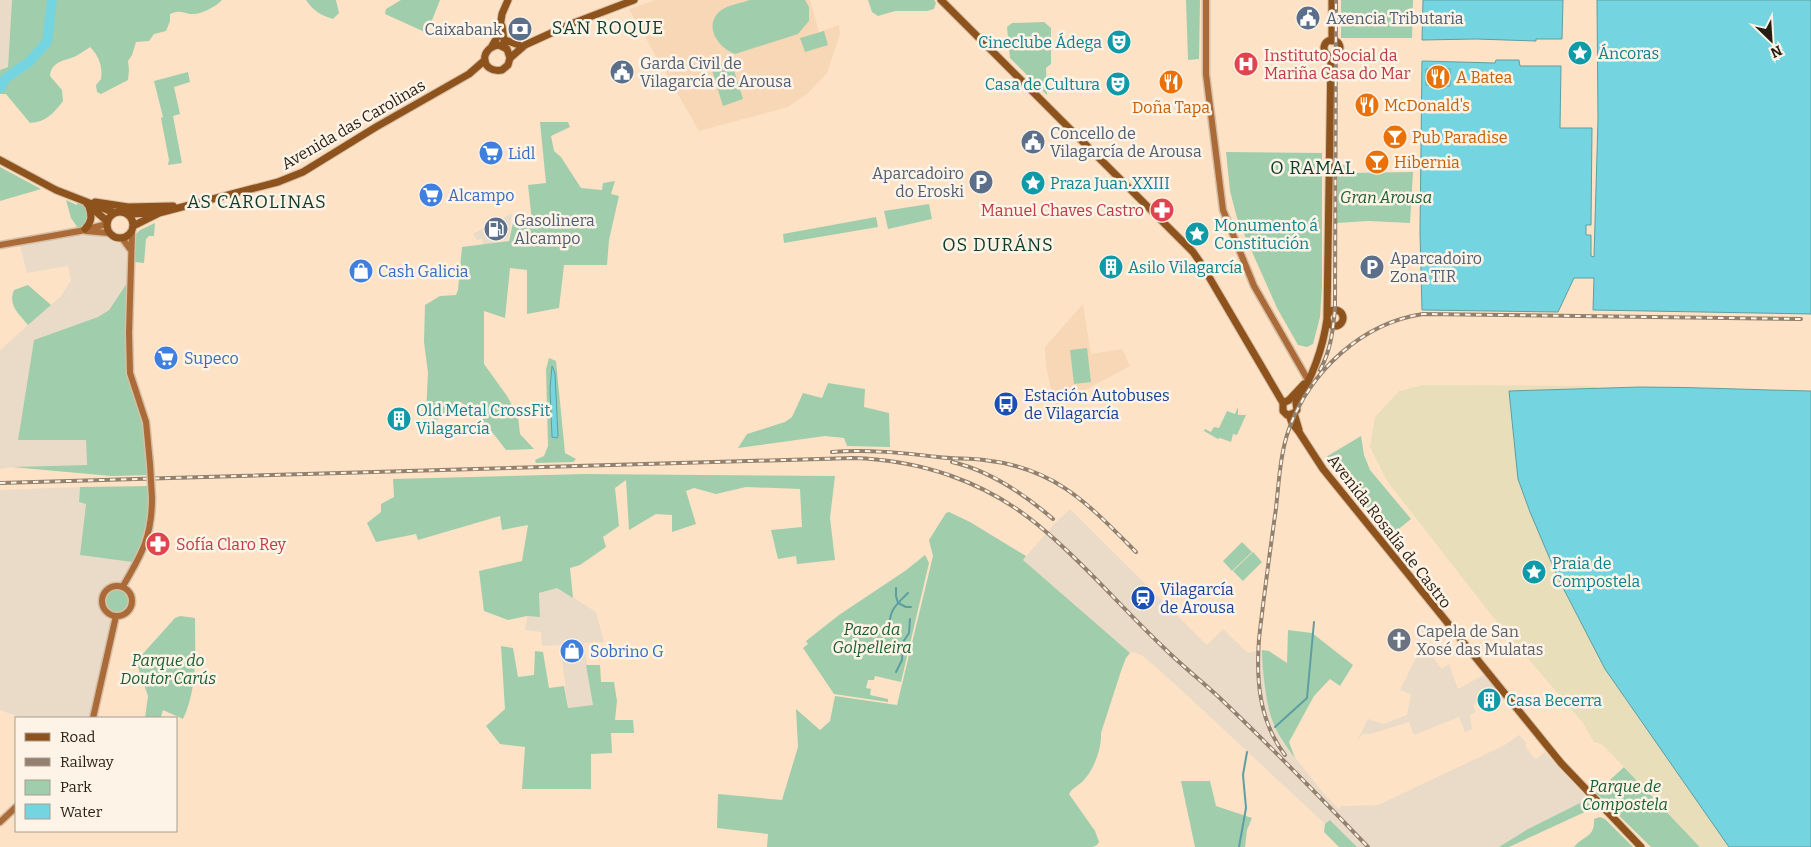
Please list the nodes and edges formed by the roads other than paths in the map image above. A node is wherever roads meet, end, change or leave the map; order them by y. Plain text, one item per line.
1 (508, 0) edge
2 (634, 0) edge
3 (941, 0) edge
4 (1206, 0) edge
5 (1332, 0) edge
6 (501, 24) junction
7 (1332, 41) junction
8 (506, 45) junction
9 (522, 45) junction
10 (492, 46) junction
11 (1331, 56) junction
12 (510, 58) junction
13 (485, 60) junction
14 (489, 68) junction
15 (475, 70) junction
16 (0, 160) edge
17 (80, 199) junction
18 (89, 206) junction
19 (181, 207) junction
20 (115, 213) junction
21 (159, 213) junction
22 (127, 214) junction
23 (107, 223) junction
24 (133, 229) junction
25 (82, 230) junction
26 (109, 233) junction
27 (122, 238) junction
28 (0, 245) edge
29 (131, 252) junction
30 (1328, 299) junction
31 (1337, 310) junction
32 (1327, 318) junction
33 (1338, 326) junction
34 (1324, 341) junction
35 (1308, 380) junction
36 (1289, 402) junction
37 (1292, 414) junction
38 (123, 586) junction
39 (116, 616) junction
40 (93, 717) edge
41 (15, 808) edge
42 (0, 822) edge
43 (1641, 847) edge

1 - 6 main road
2 - 9 main road
3 - 36 main road
4 - 35 street
5 - 7 main road
6 - 8 main road
6 - 10 main road
7 - 11 main road
7 - 11 main road
8 - 9 main road
8 - 10 main road
8 - 12 main road
9 - 12 main road
10 - 13 main road
11 - 30 main road
12 - 14 main road
13 - 14 main road
13 - 15 main road
14 - 15 main road
15 - 19 main road, Avenida das Carolinas
16 - 17 main road
17 - 18 main road
17 - 19 main road
17 - 20 main road
18 - 23 main road
18 - 25 main road
19 - 21 main road
20 - 22 main road
20 - 23 main road
21 - 22 main road
21 - 24 main road
22 - 24 main road
23 - 25 street
23 - 26 main road
24 - 27 main road
24 - 29 street
25 - 26 street
25 - 28 street
26 - 27 main road
27 - 29 street
29 - 38 street, bridge
30 - 31 main road
30 - 32 main road
31 - 32 main road
31 - 33 main road
32 - 33 main road
32 - 34 main road
33 - 34 main road
34 - 35 main road
35 - 36 main road
36 - 37 main road
36 - 37 main road, Avenida Rosalía de Castro
37 - 43 main road, Avenida Rosalía de Castro
38 - 39 street
38 - 39 street
39 - 40 street
41 - 42 street

